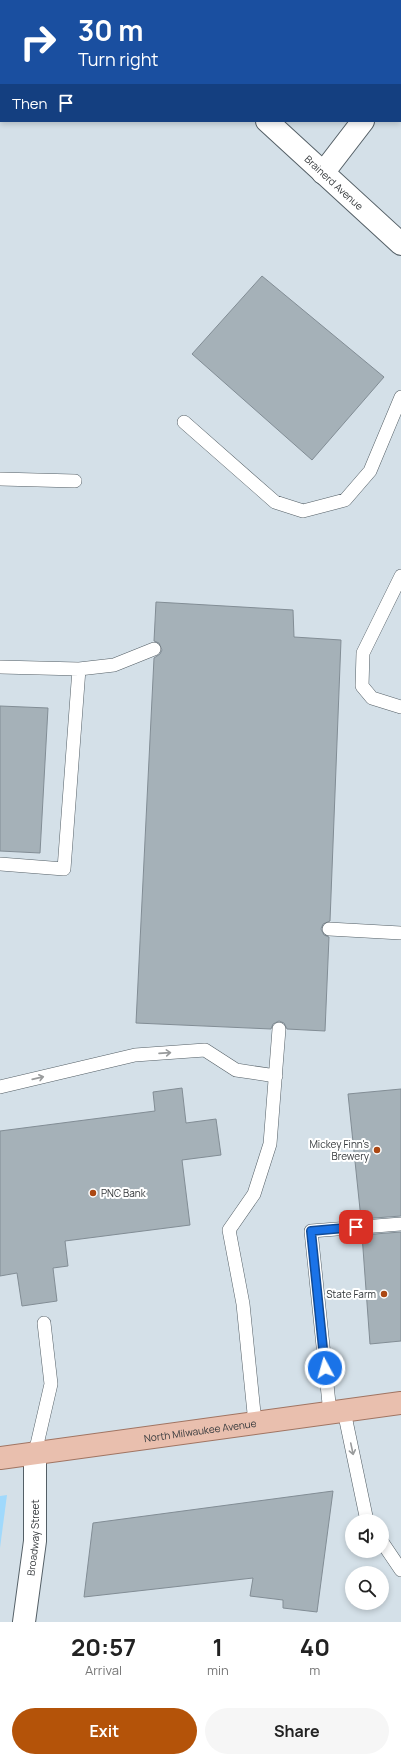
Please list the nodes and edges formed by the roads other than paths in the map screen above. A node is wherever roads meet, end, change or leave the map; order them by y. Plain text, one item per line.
1 (268, 122) edge
2 (362, 122) edge
3 (323, 173) junction
4 (401, 244) edge
5 (401, 398) edge
6 (184, 422) dead end
7 (0, 479) edge
8 (76, 480) dead end
9 (401, 576) edge
10 (154, 649) dead end
11 (0, 667) edge
12 (79, 669) junction
13 (401, 707) edge
14 (0, 864) edge
15 (329, 929) dead end
16 (401, 933) edge
17 (279, 1029) dead end
18 (276, 1076) junction
19 (0, 1087) edge
20 (401, 1224) edge
21 (44, 1323) dead end
22 (401, 1403) edge
23 (337, 1412) junction
24 (255, 1423) junction
25 (36, 1453) junction
26 (0, 1458) edge
27 (365, 1514) edge
28 (389, 1552) edge
29 (401, 1570) edge
30 (24, 1622) edge

1 - 3 street, Brainerd Avenue
2 - 3 street
3 - 4 street, Brainerd Avenue
5 - 6 lane
7 - 8 lane
9 - 13 lane
10 - 12 lane
11 - 12 lane
12 - 14 lane
15 - 16 lane
17 - 18 lane
19 -> 18 lane
18 - 24 lane
20 - 23 lane
21 - 25 lane
22 - 23 main road, North Milwaukee Avenue
23 - 24 main road, North Milwaukee Avenue
23 -> 27 lane
24 - 25 main road, North Milwaukee Avenue
25 - 26 main road, North Milwaukee Avenue
25 - 30 street, Broadway Street
28 - 29 lane

